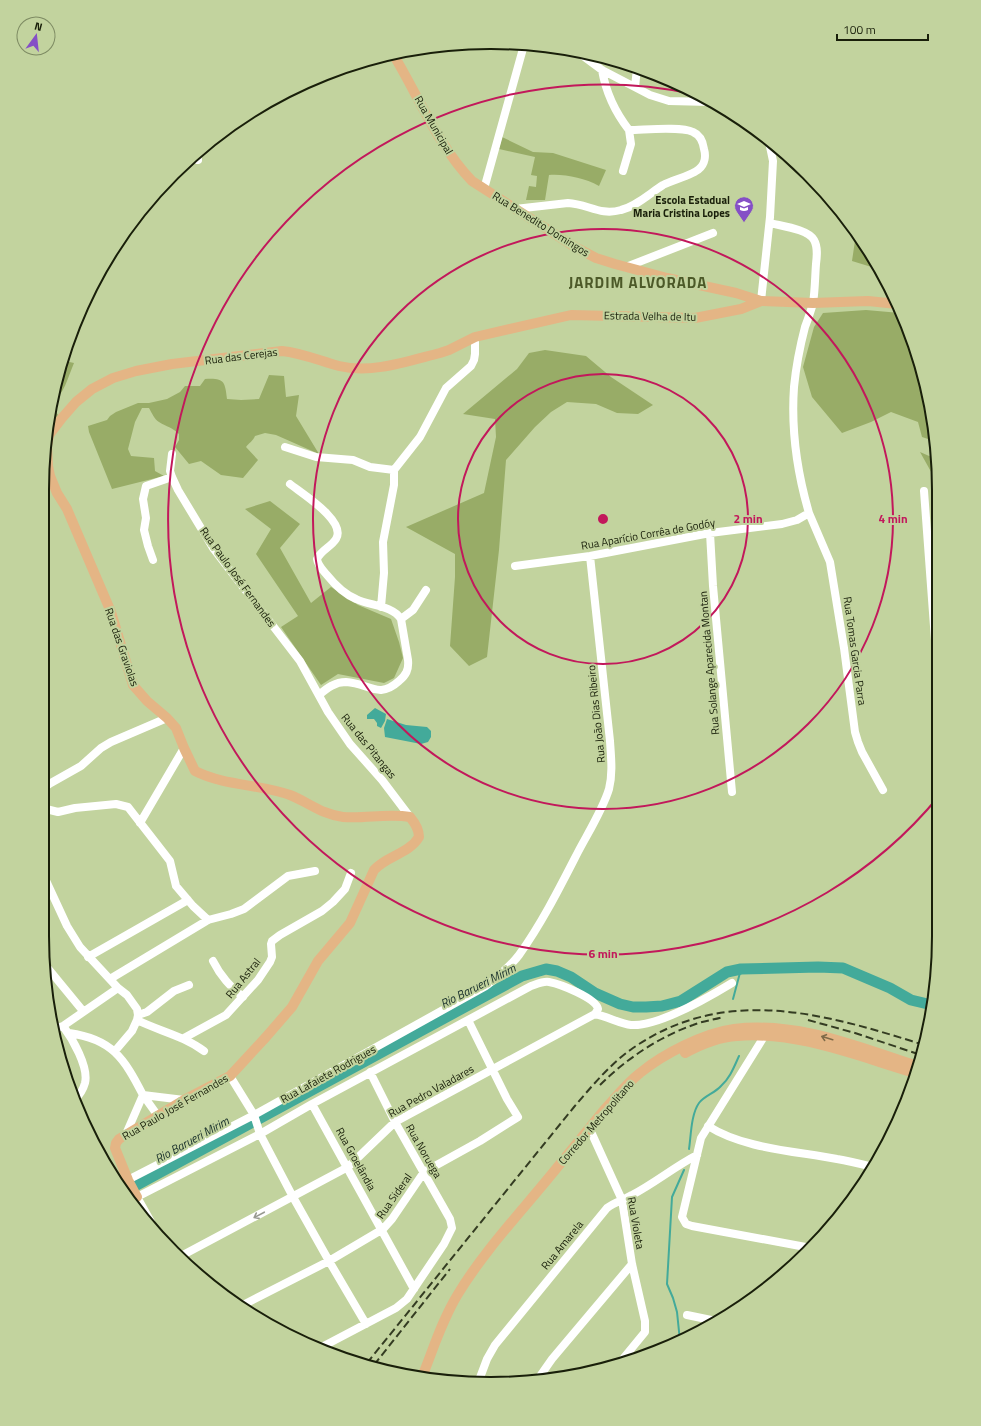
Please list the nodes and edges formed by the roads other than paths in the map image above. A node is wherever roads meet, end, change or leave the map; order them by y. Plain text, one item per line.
1 (523, 50) edge
2 (396, 59) edge
3 (590, 60) edge
4 (602, 70) junction
5 (636, 74) edge
6 (635, 87) junction
7 (699, 102) edge
8 (629, 130) junction
9 (771, 150) edge
10 (623, 171) dead end
11 (484, 188) junction
12 (515, 209) junction
13 (770, 223) junction
14 (713, 233) dead end
15 (626, 267) junction
16 (761, 301) junction
17 (813, 303) junction
18 (889, 303) edge
19 (475, 337) junction
20 (54, 428) edge
21 (285, 447) dead end
22 (172, 454) dead end
23 (394, 470) junction
24 (50, 474) edge
25 (172, 477) junction
26 (290, 484) dead end
27 (924, 491) dead end
28 (808, 513) junction
29 (710, 533) junction
30 (590, 556) junction
31 (154, 560) dead end
32 (515, 566) dead end
33 (426, 590) dead end
34 (932, 599) edge
35 (381, 607) junction
36 (401, 619) junction
37 (319, 695) junction
38 (167, 718) junction
39 (184, 748) junction
40 (49, 785) edge
41 (883, 790) dead end
42 (732, 792) dead end
43 (49, 810) edge
44 (410, 817) junction
45 (140, 822) junction
46 (314, 871) dead end
47 (350, 873) dead end
48 (49, 886) edge
49 (188, 900) junction
50 (208, 920) junction
51 (525, 945) joint
52 (88, 957) junction
53 (214, 961) dead end
54 (51, 972) edge
55 (110, 979) junction
56 (732, 983) dead end
57 (189, 985) dead end
58 (118, 988) junction
59 (243, 997) junction
60 (83, 1011) junction
61 (595, 1014) junction
62 (137, 1018) junction
63 (468, 1020) junction
64 (63, 1026) junction
65 (58, 1028) edge
66 (69, 1033) junction
67 (812, 1033) junction
68 (765, 1035) junction
69 (184, 1038) junction
70 (115, 1051) junction
71 (204, 1051) dead end
72 (913, 1065) edge
73 (492, 1069) junction
74 (370, 1072) junction
75 (910, 1073) edge
76 (230, 1076) junction
77 (79, 1094) edge
78 (142, 1095) junction
79 (184, 1100) junction
80 (312, 1104) junction
81 (158, 1116) junction
82 (254, 1117) junction
83 (395, 1122) junction
84 (708, 1126) junction
85 (259, 1132) junction
86 (126, 1134) junction
87 (592, 1134) junction
88 (697, 1155) junction
89 (867, 1166) edge
90 (348, 1167) junction
91 (424, 1172) junction
92 (129, 1182) junction
93 (125, 1183) edge
94 (135, 1197) edge
95 (293, 1197) junction
96 (622, 1200) junction
97 (383, 1230) junction
98 (804, 1247) edge
99 (185, 1254) edge
100 (329, 1261) junction
101 (632, 1264) junction
102 (414, 1289) junction
103 (246, 1304) edge
104 (687, 1315) dead end
105 (708, 1319) edge
106 (366, 1324) junction
107 (326, 1345) edge
108 (625, 1356) edge
109 (424, 1372) edge
110 (429, 1372) edge
111 (542, 1374) edge
112 (480, 1377) edge

1 - 11 street
2 - 11 main road, Rua Municipal
3 - 4 street
4 - 6 street
4 - 8 street
5 - 6 street
6 - 7 street
8 - 10 street
8 - 12 street
9 - 13 street
11 - 12 main road, Rua Benedito Domingos
12 - 15 main road, Rua Benedito Domingos
13 - 16 street
13 - 17 street
14 - 15 street
15 - 16 main road, Rua Benedito Domingos
16 - 17 main road, Estrada Velha de Itu
16 - 19 main road, Estrada Velha de Itu
17 - 18 main road, Estrada Velha de Itu
17 - 28 street
19 - 20 main road, Rua das Cerejas
19 - 23 street
21 - 23 street
22 - 25 street, Rua Paulo José Fernandes
23 - 35 street
24 - 38 main road, Rua das Graviolas
25 - 31 street
25 - 37 street, Rua Paulo José Fernandes
26 - 35 street
27 - 34 street
28 - 29 street, Rua Aparício Corrêa de Godóy
28 - 41 street, Rua Tomas Garcia Parra
29 - 30 street, Rua Aparício Corrêa de Godóy
29 - 42 street, Rua Solange Aparecida Montan
30 - 32 street, Rua Aparício Corrêa de Godóy
30 - 51 street, Rua João Dias Ribeiro
33 - 36 street
35 - 36 street
36 - 37 street
37 - 44 street, Rua das Pitangas
38 - 39 main road, Rua das Graviolas
38 - 40 street
39 - 44 main road, Rua das Graviolas
39 - 45 street
43 - 45 street
44 - 76 main road, Rua Paulo José Fernandes
45 - 49 street
46 - 50 street
47 - 59 street, Rua Astral
48 - 52 street
49 - 50 street
49 - 52 street
50 - 55 street
51 - 82 street, Rua Lafaiete Rodrigues
52 - 55 street
53 - 59 street
54 - 60 street
55 - 58 street
56 - 61 street
57 - 62 street
58 - 60 street
58 - 62 street
59 - 69 street, Rua Astral
60 - 64 street
61 - 63 street, Rua Lafaiete Rodrigues
61 - 73 street, Rua Pedro Valadares
62 - 69 street
62 - 70 street
63 - 73 street
63 - 74 street, Rua Lafaiete Rodrigues
64 - 65 street
64 - 66 street
66 - 70 street
66 - 77 street
67 - 68 main road
72 -> 67 main road, Corredor Metropolitano
67 - 109 main road, Corredor Metropolitano
68 - 75 main road
68 - 84 street
68 - 87 main road
69 - 71 street
70 - 78 street
73 - 83 street, Rua Pedro Valadares
73 - 91 street, Rua Sideral
74 - 80 street, Rua Lafaiete Rodrigues
74 - 83 street, Rua Noruega
76 - 79 main road, Rua Paulo José Fernandes
76 - 82 street
78 - 79 street
78 - 81 street
78 - 86 street
79 - 81 main road, Rua Paulo José Fernandes
80 - 85 street, Rua Lafaiete Rodrigues
80 - 90 street, Rua Groelândia
81 - 86 main road, Rua Paulo José Fernandes
82 - 85 street
82 - 92 street, Rua Lafaiete Rodrigues
83 - 90 street, Rua Pedro Valadares
83 - 91 street, Rua Noruega
84 - 88 street
84 - 89 street
85 - 94 street, Rua Lafaiete Rodrigues
85 - 95 street
86 - 92 main road, Rua Paulo José Fernandes
87 - 96 street, Rua Violeta
87 - 110 main road
88 - 96 street, Rua Amarela
88 - 98 street
90 - 95 street, Rua Pedro Valadares
90 - 97 street, Rua Groelândia
91 - 97 street, Rua Sideral
91 - 102 street, Rua Noruega
92 - 93 street, Rua Lafaiete Rodrigues
92 - 94 main road
95 -> 99 street, Rua Pedro Valadares
95 - 100 street
96 - 101 street, Rua Violeta
96 - 112 street, Rua Amarela
97 - 100 street, Rua Sideral
97 - 102 street, Rua Groelândia
100 - 103 street, Rua Sideral
100 - 106 street
101 - 108 street, Rua Violeta
101 - 111 street
102 - 106 street
104 - 105 street
106 - 107 street

